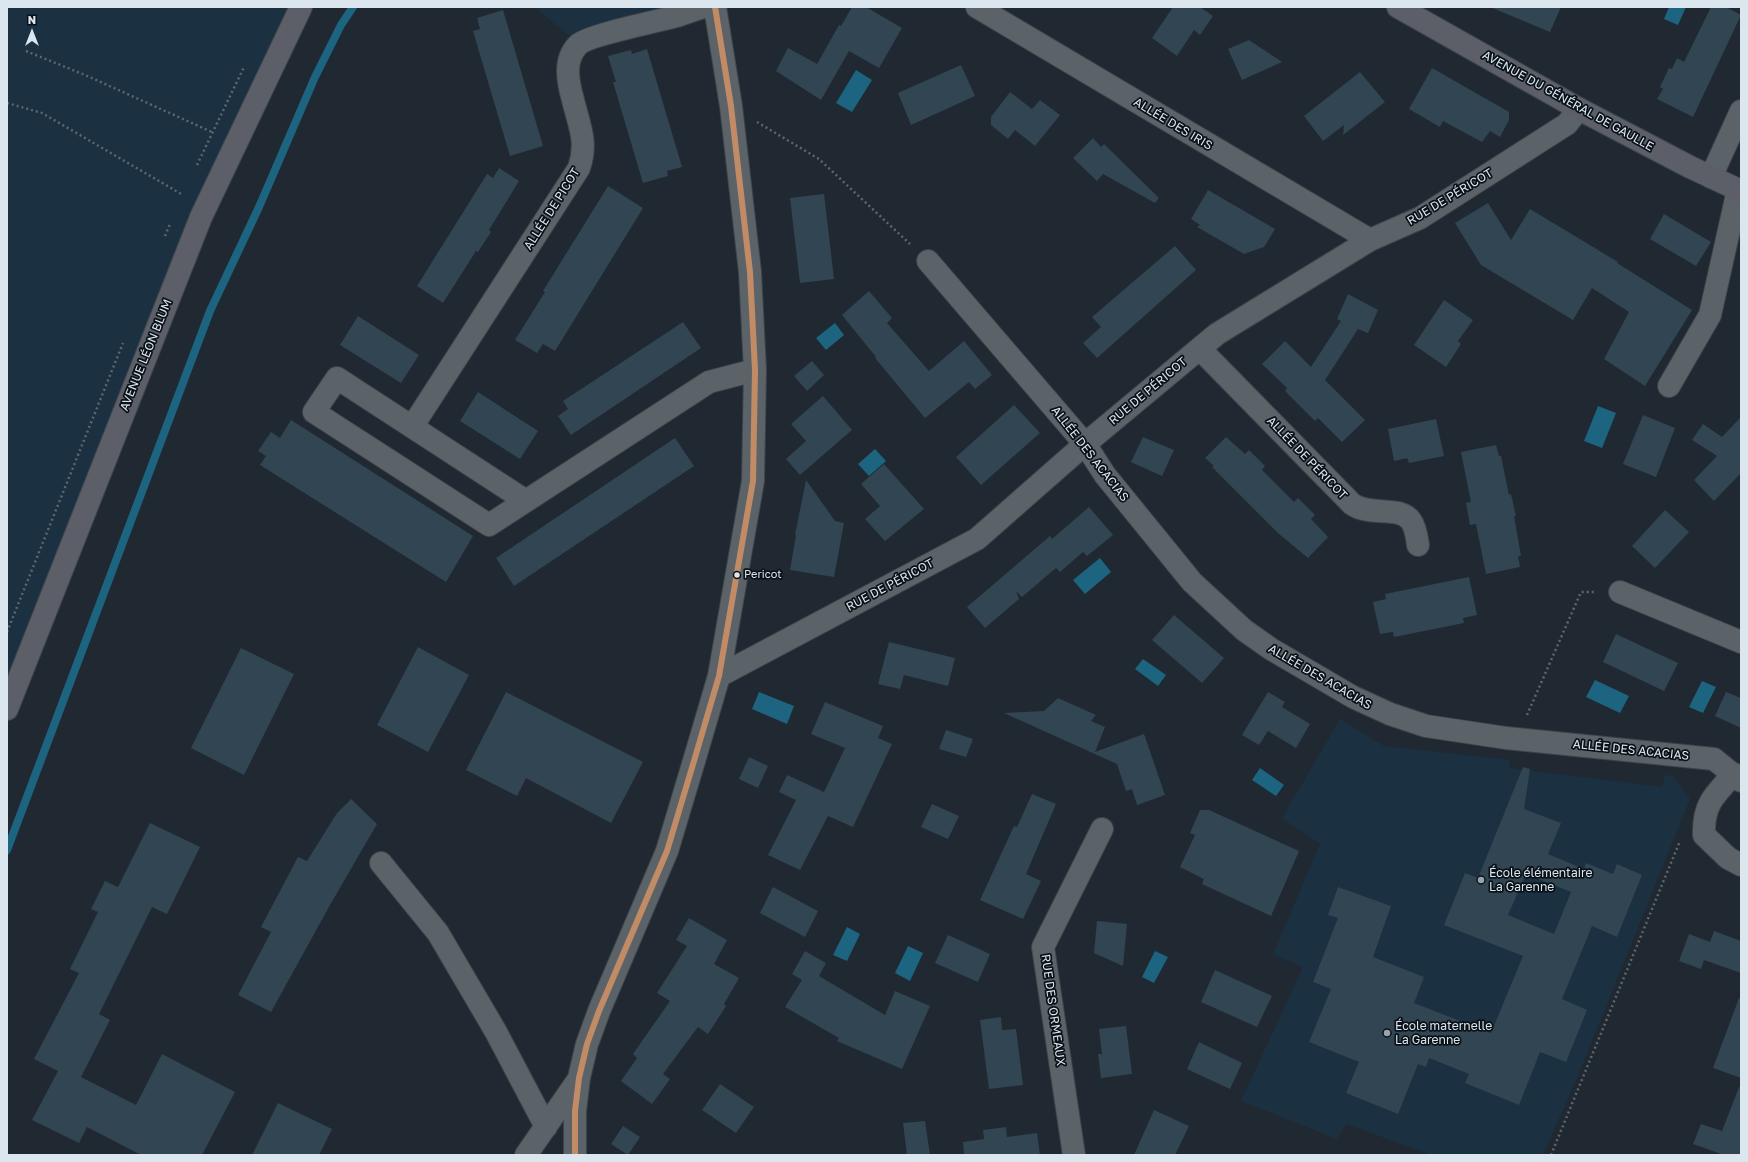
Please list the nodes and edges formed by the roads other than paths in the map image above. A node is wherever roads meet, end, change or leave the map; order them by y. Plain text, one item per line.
1 (301, 7) edge
2 (702, 7) edge
3 (715, 7) edge
4 (977, 7) edge
5 (1398, 7) edge
6 (1579, 109) junction
7 (1741, 111) edge
8 (1712, 177) junction
9 (1740, 191) edge
10 (1370, 240) junction
11 (928, 261) road end
12 (1200, 349) junction
13 (755, 370) junction
14 (1669, 386) dead end
15 (412, 427) junction
16 (1085, 444) junction
17 (526, 500) junction
18 (1418, 545) dead end
19 (1620, 592) road end
20 (1741, 642) edge
21 (719, 676) junction
22 (7, 709) edge
23 (1737, 778) edge
24 (1102, 829) dead end
25 (381, 863) dead end
26 (1741, 865) edge
27 (579, 1078) junction
28 (546, 1127) junction
29 (526, 1155) edge
30 (575, 1155) edge
31 (1074, 1155) edge

1 - 22 main road, AVENUE LÉON BLUM
2 - 15 street, ALLÉE DE PICOT
3 - 13 street
4 - 10 street, ALLÉE DES IRIS
5 - 6 main road, AVENUE DU GÉNÉRAL DE GAULLE
6 - 8 main road, AVENUE DU GÉNÉRAL DE GAULLE
6 - 10 street, RUE DE PÉRICOT
7 - 8 street
8 - 9 main road, AVENUE DU GÉNÉRAL DE GAULLE
9 - 14 street
10 - 12 street, RUE DE PÉRICOT
11 - 16 street, ALLÉE DES ACACIAS
12 - 16 street, RUE DE PÉRICOT
12 - 18 street, ALLÉE DE PÉRICOT
13 - 17 street
13 - 21 street
15 - 17 street
15 - 17 street
16 - 21 street, RUE DE PÉRICOT
16 - 23 street, ALLÉE DES ACACIAS
19 - 20 street
21 - 27 street
23 - 26 street, ALLÉE DES ACACIAS
24 - 31 street, RUE DES ORMEAUX
25 - 28 street
27 - 28 street
27 - 30 street
28 - 29 street

